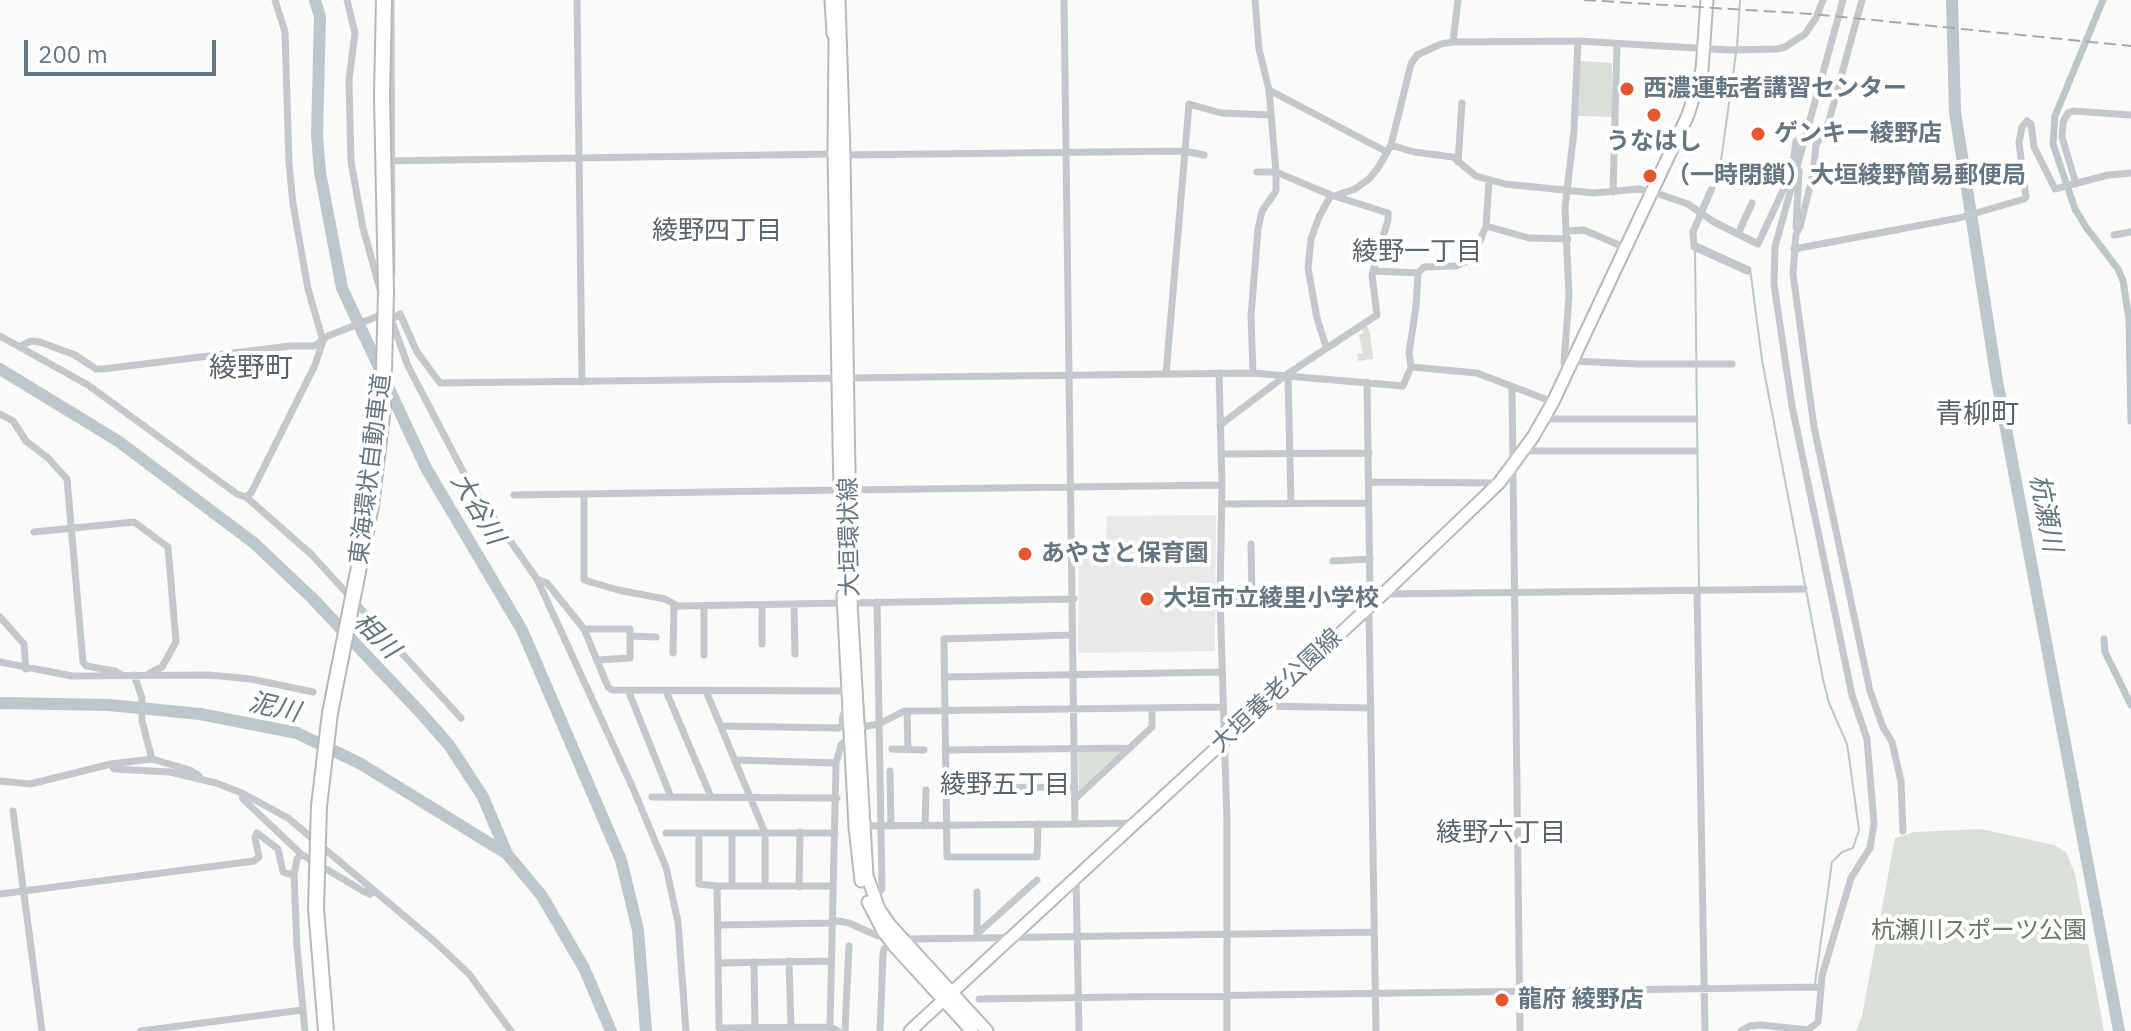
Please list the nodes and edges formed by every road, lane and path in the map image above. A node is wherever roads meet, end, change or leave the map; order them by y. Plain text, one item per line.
1 (275, 0) edge
2 (347, 0) edge
3 (384, 0) edge
4 (391, 0) edge
5 (577, 0) edge
6 (837, 0) edge
7 (1064, 0) edge
8 (1255, 0) edge
9 (1458, 0) edge
10 (1707, 0) edge
11 (1823, 0) edge
12 (1843, 0) edge
13 (1862, 0) edge
14 (1578, 41) junction
15 (1453, 42) junction
16 (1617, 44) junction
17 (1704, 49) junction
18 (1269, 90) junction
19 (1462, 103) dead end
20 (1270, 115) junction
21 (2131, 115) edge
22 (1645, 140) dead end
23 (1796, 141) dead end
24 (1675, 145) junction
25 (1389, 148) junction
26 (1066, 151) junction
27 (1184, 151) junction
28 (839, 155) junction
29 (1204, 155) dead end
30 (579, 160) junction
31 (378, 161) dead end
32 (392, 161) junction
33 (1458, 162) junction
34 (1796, 164) junction
35 (1257, 172) dead end
36 (1276, 172) junction
37 (2131, 173) edge
38 (1489, 181) junction
39 (2071, 185) junction
40 (1711, 190) dead end
41 (1566, 191) junction
42 (1613, 192) junction
43 (1653, 192) junction
44 (1334, 195) junction
45 (1752, 203) dead end
46 (1700, 214) junction
47 (1486, 226) junction
48 (2131, 232) edge
49 (1738, 234) junction
50 (1796, 234) junction
51 (1568, 235) junction
52 (2114, 235) dead end
53 (1626, 249) junction
54 (1794, 249) junction
55 (1374, 271) junction
56 (1747, 271) dead end
57 (1418, 273) junction
58 (387, 314) junction
59 (0, 336) edge
60 (325, 339) junction
61 (21, 346) junction
62 (1326, 347) junction
63 (1573, 361) junction
64 (1732, 364) dead end
65 (1411, 367) junction
66 (1219, 373) junction
67 (1253, 373) junction
68 (1567, 373) junction
69 (1071, 374) junction
70 (1166, 374) junction
71 (1288, 376) junction
72 (843, 377) junction
73 (582, 382) junction
74 (1367, 382) junction
75 (1512, 387) junction
76 (1553, 402) junction
77 (0, 414) edge
78 (1544, 419) junction
79 (1695, 419) dead end
80 (1220, 425) junction
81 (1523, 451) junction
82 (1695, 451) dead end
83 (1289, 453) junction
84 (1369, 453) junction
85 (1221, 454) junction
86 (1511, 467) junction
87 (1370, 482) junction
88 (1499, 483) junction
89 (1222, 485) junction
90 (1072, 486) junction
91 (844, 490) junction
92 (514, 495) dead end
93 (584, 495) junction
94 (246, 497) junction
95 (1291, 503) junction
96 (1369, 503) junction
97 (1222, 504) junction
98 (72, 528) junction
99 (34, 532) dead end
100 (1251, 544) dead end
101 (1370, 559) junction
102 (1333, 561) dead end
103 (537, 579) junction
104 (1804, 589) dead end
105 (1697, 591) junction
106 (1516, 594) junction
107 (1220, 597) junction
108 (1252, 597) junction
109 (1074, 599) junction
110 (1374, 600) junction
111 (877, 602) junction
112 (847, 603) junction
113 (674, 604) junction
114 (794, 604) junction
115 (762, 605) junction
116 (704, 606) junction
117 (0, 617) edge
118 (584, 629) junction
119 (1073, 635) junction
120 (630, 636) junction
121 (656, 637) dead end
122 (762, 644) dead end
123 (673, 653) dead end
124 (795, 654) dead end
125 (704, 655) dead end
126 (598, 660) junction
127 (0, 662) edge
128 (26, 669) junction
129 (1222, 672) junction
130 (1074, 674) junction
131 (121, 675) junction
132 (134, 675) junction
133 (148, 675) junction
134 (944, 677) junction
135 (628, 690) junction
136 (666, 691) junction
137 (706, 691) junction
138 (847, 691) junction
139 (313, 692) dead end
140 (1260, 706) junction
141 (1223, 707) junction
142 (848, 708) junction
143 (1152, 708) junction
144 (1371, 708) junction
145 (1074, 709) junction
146 (907, 711) junction
147 (944, 711) junction
148 (1223, 717) junction
149 (461, 718) dead end
150 (879, 724) junction
151 (1240, 725) junction
152 (721, 726) junction
153 (853, 731) junction
154 (1224, 741) junction
155 (1129, 748) junction
156 (892, 749) dead end
157 (908, 749) junction
158 (1074, 749) junction
159 (924, 750) dead end
160 (945, 750) junction
161 (152, 759) junction
162 (735, 760) junction
163 (836, 763) junction
164 (111, 764) junction
165 (890, 771) dead end
166 (204, 780) junction
167 (0, 781) edge
168 (1075, 787) junction
169 (946, 788) junction
170 (926, 790) dead end
171 (242, 793) junction
172 (652, 797) dead end
173 (671, 797) junction
174 (711, 797) junction
175 (750, 797) junction
176 (837, 798) junction
177 (1075, 799) junction
178 (13, 811) dead end
179 (1134, 823) junction
180 (1038, 824) junction
181 (1075, 824) junction
182 (864, 826) junction
183 (880, 826) junction
184 (891, 826) junction
185 (925, 826) junction
186 (946, 826) junction
187 (1903, 831) dead end
188 (800, 832) junction
189 (666, 833) dead end
190 (699, 833) junction
191 (732, 833) junction
192 (765, 833) junction
193 (835, 833) junction
194 (301, 854) junction
195 (294, 875) junction
196 (1076, 877) junction
197 (1037, 880) dead end
198 (717, 886) junction
199 (732, 886) junction
200 (765, 886) junction
201 (833, 886) junction
202 (799, 887) junction
203 (24, 891) junction
204 (375, 891) junction
205 (977, 892) dead end
206 (0, 894) edge
207 (874, 897) junction
208 (832, 921) junction
209 (718, 925) junction
210 (1374, 932) junction
211 (1228, 935) junction
212 (878, 936) dead end
213 (978, 936) junction
214 (1013, 937) junction
215 (1079, 937) junction
216 (912, 939) dead end
217 (892, 944) junction
218 (849, 946) dead end
219 (789, 961) junction
220 (831, 961) junction
221 (754, 962) junction
222 (718, 963) junction
223 (1820, 987) junction
224 (1703, 988) junction
225 (1520, 991) junction
226 (1375, 993) junction
227 (1227, 995) junction
228 (1079, 997) junction
229 (948, 998) junction
230 (979, 999) dead end
231 (302, 1010) junction
232 (791, 1028) junction
233 (756, 1029) edge
234 (834, 1029) edge
235 (42, 1031) edge
236 (141, 1031) edge
237 (305, 1031) edge
238 (326, 1031) edge
239 (511, 1031) edge
240 (686, 1031) edge
241 (845, 1031) edge
242 (880, 1031) edge
243 (910, 1031) edge
244 (972, 1031) edge
245 (987, 1031) edge
246 (1079, 1031) edge
247 (1227, 1031) edge
248 (1376, 1031) edge
249 (1520, 1031) edge
250 (1705, 1031) edge
251 (1741, 1031) edge

1 - 60 street
2 - 58 street
3 - 238 highway, 東海環状自動車道, bridge
4 - 32 street
5 - 30 street
6 - 28 main road, 大垣環状線
7 - 26 street
8 - 18 street
9 - 15 street
10 - 17 main road, 大垣養老公園線
11 - 17 street
12 - 34 street
13 - 50 street
14 - 15 street
14 - 16 street
14 - 41 street
15 - 25 street
16 - 17 street
16 - 42 street
17 - 24 main road, 大垣養老公園線
18 - 20 street
18 - 25 street
19 - 33 street
20 - 27 street
20 - 36 street
21 - 39 street
22 - 24 street
23 - 34 street
24 - 43 main road, 大垣養老公園線
25 - 33 street
25 - 44 street
26 - 27 street
26 - 28 street
26 - 69 street
27 - 29 street
27 - 70 street
28 - 30 street
28 - 72 main road, 大垣環状線
30 - 32 street
30 - 73 street
31 - 32 street
32 - 58 street
33 - 38 street
34 - 49 street
34 - 50 street
34 - 223 street
35 - 36 street
36 - 44 street
36 - 67 street
37 - 39 street
38 - 41 street
38 - 47 street
39 - 54 street
40 - 46 street
41 - 42 street
41 - 51 street
42 - 43 street
43 - 46 street
43 - 53 main road, 大垣養老公園線
44 - 55 street
44 - 62 street
45 - 49 street
46 - 49 street
46 - 56 street
47 - 51 street
47 - 57 street
48 - 52 street
50 - 54 street
51 - 53 street
51 - 68 street
53 - 63 main road, 大垣養老公園線
54 - 187 street
55 - 57 street
55 - 62 street
57 - 65 street
58 - 60 street
58 - 73 street
58 - 103 street
59 - 61 street
60 - 61 street
60 - 94 street
61 - 94 street
62 - 71 street
63 - 64 street
63 - 68 main road, 大垣養老公園線
65 - 74 street
65 - 75 street
66 - 67 street
66 - 70 street
66 - 80 street
67 - 71 street
68 - 76 main road, 大垣養老公園線
69 - 70 street
69 - 72 street
69 - 90 street
71 - 74 street
71 - 80 street
71 - 83 street
72 - 73 street
72 - 91 main road, 大垣環状線
74 - 84 street
75 - 76 street
75 - 86 street
76 - 78 main road, 大垣養老公園線
77 - 98 street
78 - 79 street
78 - 81 main road, 大垣養老公園線
80 - 85 street
81 - 82 street
81 - 86 main road, 大垣養老公園線
83 - 84 street
83 - 85 street
83 - 95 street
84 - 87 street
85 - 89 street
86 - 88 main road, 大垣養老公園線
86 - 106 street
87 - 88 street
87 - 96 street
88 - 110 main road, 大垣養老公園線
89 - 90 street
89 - 97 street
90 - 91 street
90 - 109 street
91 - 93 street
91 - 112 main road, 大垣環状線
92 - 93 street
93 - 113 street
94 - 149 street
95 - 96 street
95 - 97 street
96 - 101 street
97 - 107 street
98 - 99 street
98 - 131 street
98 - 133 street
100 - 108 street
101 - 102 street
101 - 110 street
103 - 118 street
103 - 240 street
104 - 105 street
105 - 106 street
105 - 224 street
106 - 110 street
106 - 225 street
107 - 108 street
107 - 129 street
108 - 110 street
109 - 111 street
109 - 119 street
110 - 140 main road, 大垣養老公園線
110 - 144 street
111 - 112 street
111 - 150 street
112 - 114 street
112 - 138 main road, 大垣環状線
112 - 153 main road, 大垣環状線
113 - 116 street
113 - 123 street
114 - 115 street
114 - 124 street
115 - 116 street
115 - 122 street
116 - 125 street
117 - 128 street
118 - 120 street
118 - 126 street
119 - 130 street
119 - 134 street
120 - 121 street
120 - 126 street
126 - 135 street
127 - 128 street
128 - 131 street
129 - 130 street
129 - 141 street
130 - 134 street
130 - 145 street
131 - 132 street
132 - 133 street
132 - 161 street
133 - 139 street
134 - 147 street
135 - 136 street
135 - 173 street
136 - 137 street
136 - 174 street
137 - 138 street
137 - 152 street
138 - 142 main road, 大垣環状線
140 - 144 street
140 - 151 main road, 大垣養老公園線
141 - 143 street
141 - 148 street
142 - 152 street
142 - 153 main road, 大垣環状線
143 - 145 street
143 - 155 street
144 - 210 street
145 - 147 street
145 - 158 street
146 - 147 street
146 - 150 street
146 - 157 street
147 - 160 street
148 - 151 street
148 - 154 street
150 - 153 street
150 - 183 street
151 - 154 main road, 大垣養老公園線
152 - 162 street
153 - 163 street
153 - 182 main road, 大垣環状線
153 - 217 main road, 大垣環状線
154 - 179 main road, 大垣養老公園線
154 - 211 street
155 - 158 street
155 - 177 street
156 - 157 street
157 - 159 street
158 - 160 street
158 - 168 street
160 - 169 street
161 - 164 street
161 - 166 street
162 - 163 street
162 - 175 street
163 - 176 street
164 - 166 street
164 - 167 street
165 - 184 street
166 - 171 street
168 - 169 street
168 - 177 street
169 - 186 street
170 - 185 street
171 - 194 street
171 - 204 street
172 - 173 street
173 - 174 street
174 - 175 street
175 - 176 street
175 - 192 street
176 - 193 street
177 - 181 street
178 - 203 street
179 - 181 street
179 - 196 main road, 大垣養老公園線
180 - 181 street
180 - 186 street
180 - 186 street
182 - 183 street
182 - 207 main road, 大垣環状線
183 - 184 street
183 - 207 street
184 - 185 street
185 - 186 street
188 - 192 street
188 - 193 street
188 - 202 street
189 - 190 street
190 - 191 street
190 - 198 street
191 - 192 street
191 - 199 street
192 - 200 street
193 - 201 street
194 - 195 street
194 - 204 street
195 - 203 street
195 - 231 street
196 - 214 main road, 大垣養老公園線
196 - 215 street
197 - 213 street
198 - 199 street
198 - 209 street
199 - 200 street
200 - 202 street
201 - 202 street
201 - 208 street
203 - 206 street
203 - 235 street
204 - 239 street
205 - 213 street
207 - 229 main road, 大垣環状線
208 - 209 street
208 - 212 street
208 - 220 street
209 - 222 street
210 - 211 street
210 - 226 street
211 - 215 street
211 - 227 street
213 - 214 street
213 - 216 street
214 - 215 street
214 - 229 main road, 大垣養老公園線
215 - 228 street
217 - 229 main road, 大垣環状線
217 - 242 street
218 - 241 street
219 - 220 street
219 - 221 street
219 - 232 street
220 - 234 street
221 - 222 street
221 - 233 street
222 - 233 street
223 - 224 street
223 - 251 street
224 - 225 street
224 - 250 street
225 - 226 street
225 - 249 street
226 - 227 street
226 - 248 street
227 - 228 street
227 - 247 street
228 - 230 street
228 - 246 street
229 - 243 main road, 大垣養老公園線
229 - 244 main road, 大垣環状線
229 - 245 main road, 大垣環状線
231 - 236 street
231 - 237 street
232 - 233 street
232 - 234 street

